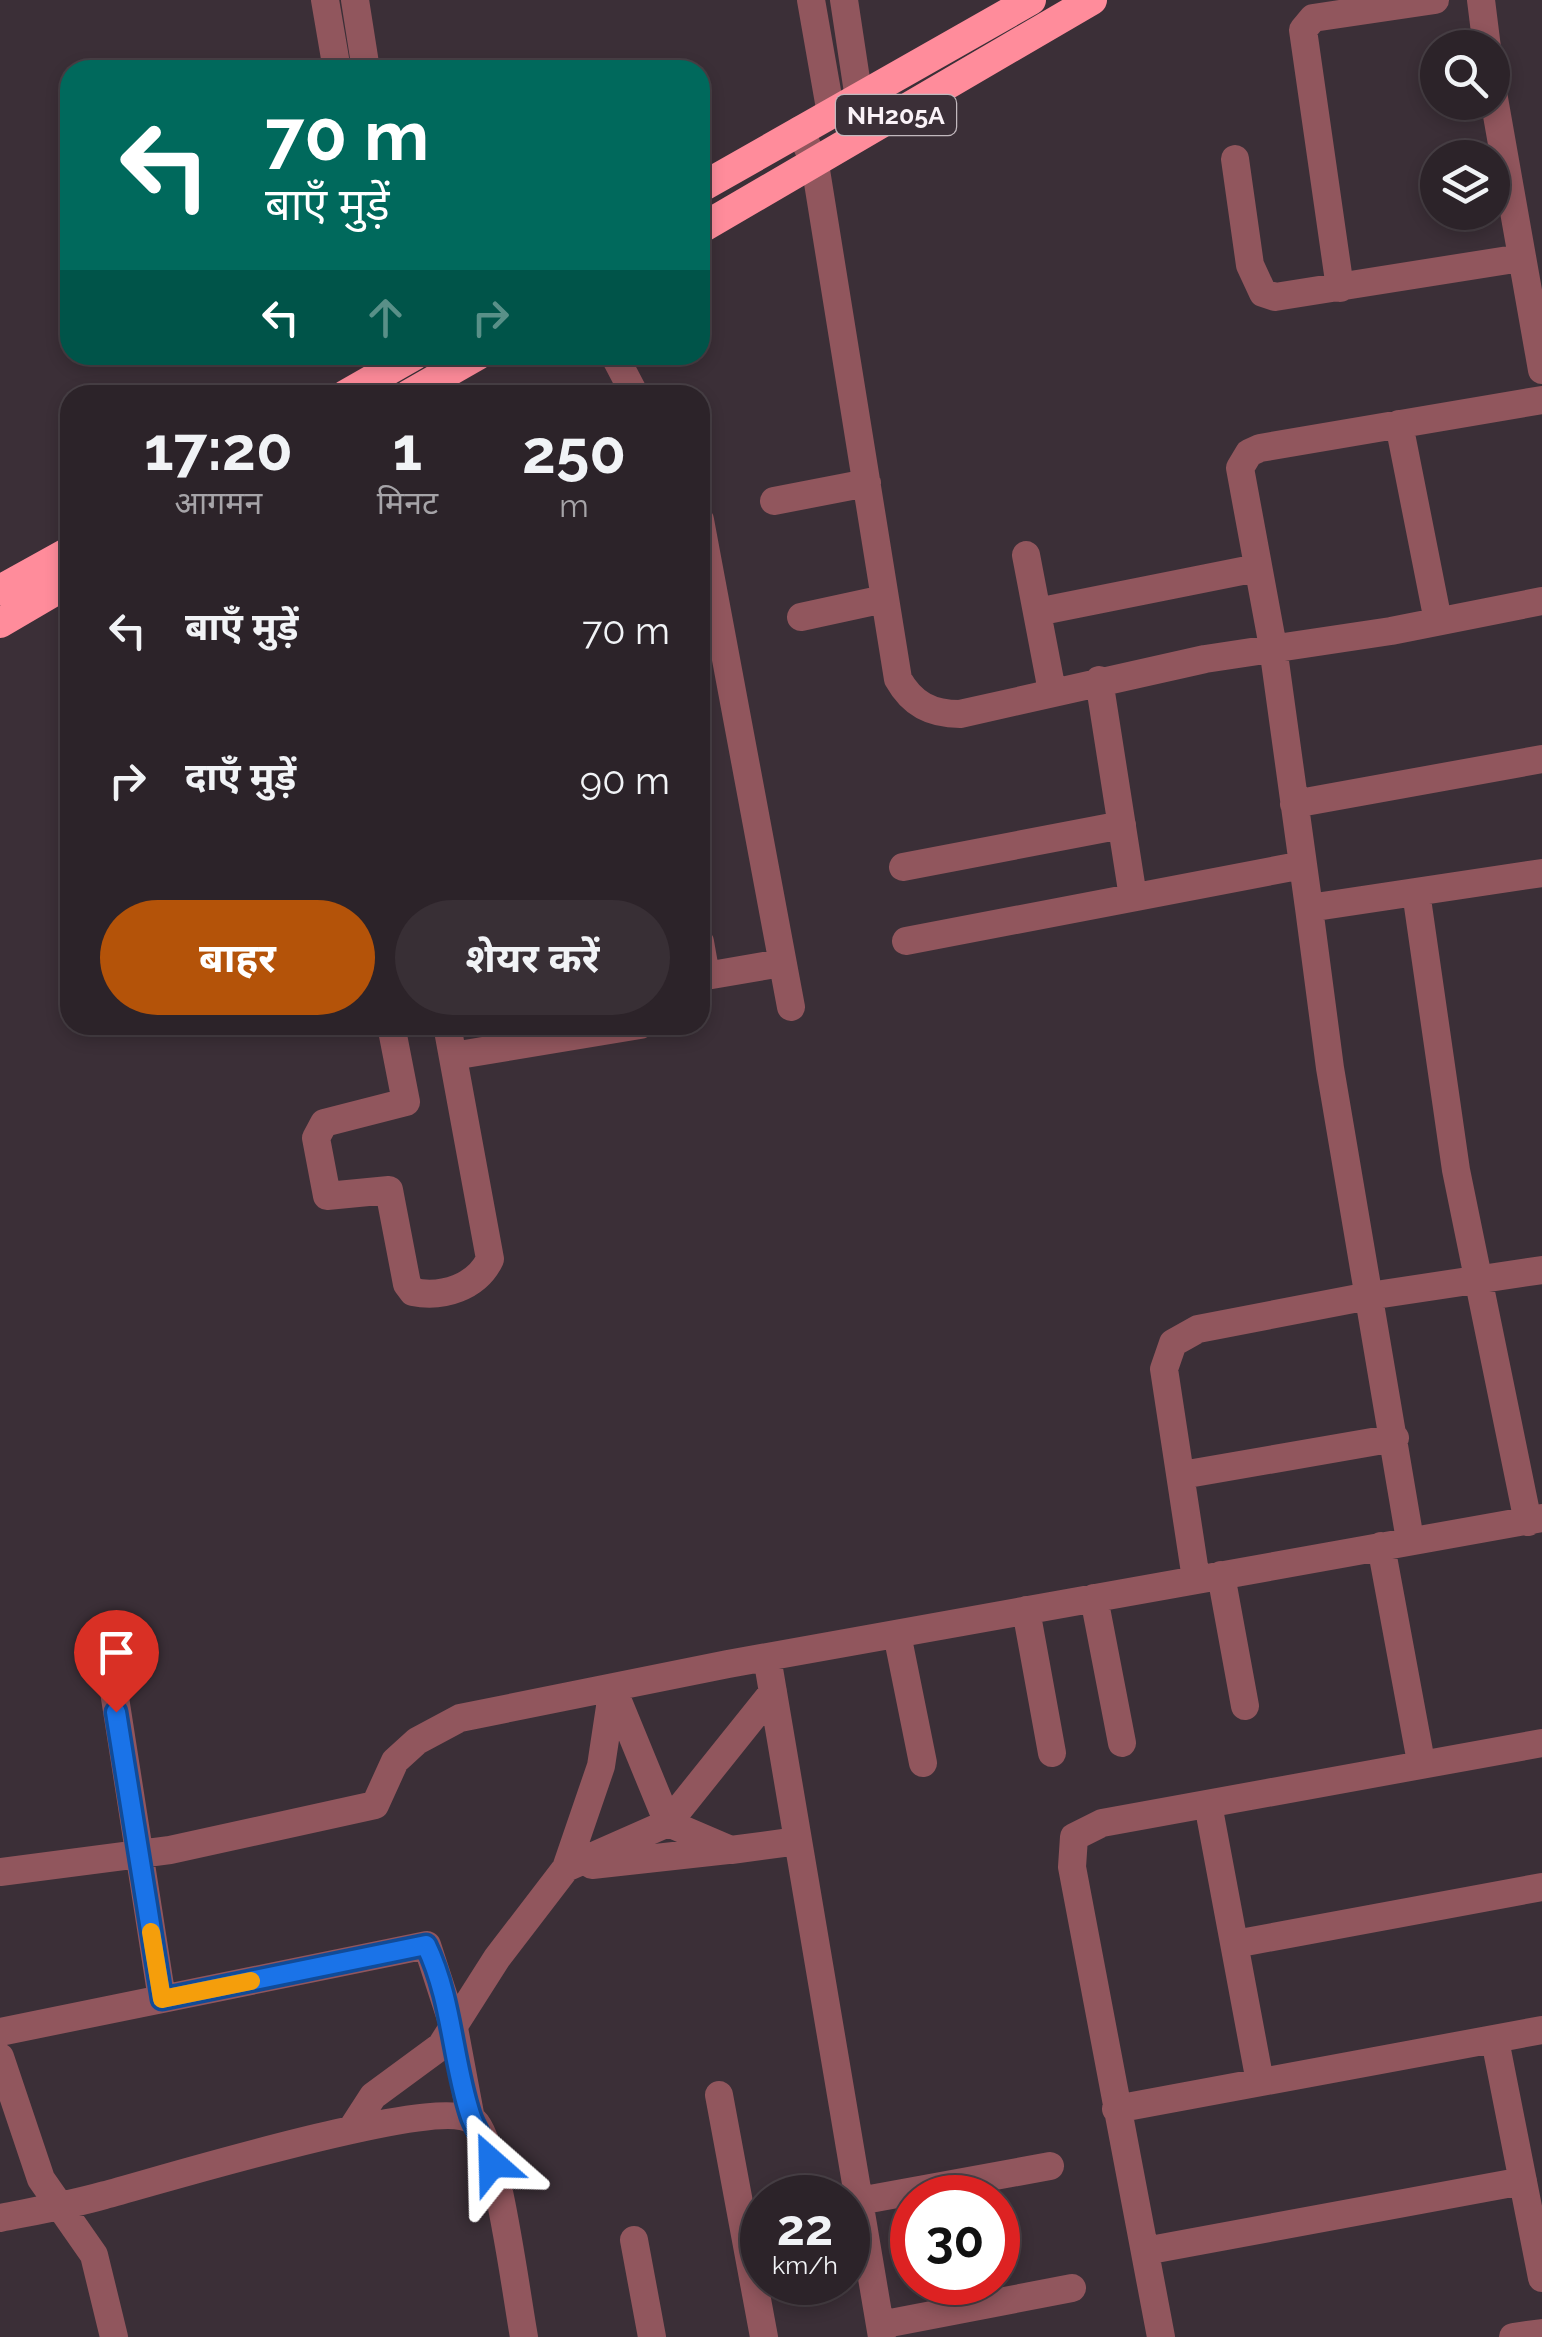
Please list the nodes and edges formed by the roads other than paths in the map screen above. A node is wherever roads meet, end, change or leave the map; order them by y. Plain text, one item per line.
1 (325, 0) edge
2 (354, 0) edge
3 (812, 0) edge
4 (844, 0) edge
5 (1031, 0) edge
6 (1092, 0) edge
7 (1435, 0) edge
8 (1480, 0) edge
9 (1484, 30) edge
10 (335, 60) edge
11 (364, 60) edge
12 (860, 99) junction
13 (830, 114) junction
14 (1498, 120) edge
15 (800, 130) junction
16 (1235, 159) dead end
17 (814, 164) junction
18 (710, 182) edge
19 (710, 223) edge
20 (1521, 258) junction
21 (1340, 288) junction
22 (1539, 340) edge
23 (397, 365) edge
24 (462, 365) edge
25 (1542, 370) edge
26 (362, 385) edge
27 (430, 385) edge
28 (1542, 400) edge
29 (1399, 424) junction
30 (867, 483) junction
31 (774, 502) dead end
32 (1026, 556) dead end
33 (60, 557) edge
34 (1257, 568) junction
35 (710, 570) edge
36 (60, 588) edge
37 (0, 590) edge
38 (884, 599) junction
39 (1542, 601) edge
40 (1037, 612) junction
41 (801, 616) dead end
42 (1438, 622) junction
43 (0, 623) edge
44 (1273, 647) junction
45 (1100, 680) junction
46 (1052, 691) junction
47 (1542, 759) edge
48 (1294, 804) junction
49 (1122, 825) junction
50 (1303, 866) junction
51 (902, 868) dead end
52 (1542, 873) edge
53 (1416, 892) junction
54 (1133, 897) junction
55 (1309, 908) junction
56 (906, 940) dead end
57 (782, 963) junction
58 (710, 975) edge
59 (791, 1007) dead end
60 (393, 1035) edge
61 (449, 1035) edge
62 (580, 1035) edge
63 (454, 1056) junction
64 (1542, 1270) edge
65 (1477, 1281) junction
66 (1369, 1296) junction
67 (1394, 1438) junction
68 (1182, 1475) junction
69 (1535, 1520) edge
70 (1410, 1540) junction
71 (1380, 1546) junction
72 (1209, 1577) junction
73 (1094, 1598) junction
74 (1026, 1610) junction
75 (897, 1634) junction
76 (106, 1640) dead end
77 (766, 1658) junction
78 (612, 1687) junction
79 (772, 1692) junction
80 (1245, 1706) dead end
81 (1122, 1743) dead end
82 (1542, 1744) edge
83 (1052, 1754) dead end
84 (1421, 1762) junction
85 (923, 1763) dead end
86 (1208, 1804) junction
87 (668, 1824) junction
88 (798, 1841) junction
89 (731, 1850) junction
90 (137, 1854) junction
91 (566, 1868) junction
92 (0, 1872) edge
93 (1542, 1888) edge
94 (1235, 1944) junction
95 (162, 1999) junction
96 (454, 2028) junction
97 (1542, 2030) edge
98 (0, 2032) edge
99 (1495, 2040) junction
100 (0, 2058) edge
101 (1260, 2082) junction
102 (719, 2095) dead end
103 (1116, 2110) junction
104 (471, 2119) junction
105 (350, 2130) junction
106 (1050, 2166) dead end
107 (854, 2175) edge
108 (1523, 2181) junction
109 (870, 2200) edge
110 (58, 2207) junction
111 (0, 2218) edge
112 (634, 2240) dead end
113 (1146, 2251) junction
114 (870, 2266) edge
115 (1542, 2278) edge
116 (1072, 2288) dead end
117 (881, 2331) edge
118 (1542, 2332) edge
119 (114, 2337) edge
120 (524, 2337) edge
121 (652, 2337) edge
122 (764, 2337) edge
123 (1161, 2337) edge
124 (1513, 2337) edge

1 - 10 street
2 - 11 street
3 - 13 street
4 - 12 street
5 - 12 highway, NH205A
6 - 17 highway, NH205A
7 - 21 street
8 - 9 street
12 - 13 highway, NH205A
13 - 15 highway, NH205A
14 - 20 street
15 - 17 street
15 - 18 highway, NH205A
16 - 21 street
17 - 19 highway, NH205A
17 - 30 street
20 - 21 street
20 - 22 street
22 - 25 street
23 - 26 highway
24 - 27 highway
28 - 29 street
29 - 34 street
29 - 42 street
30 - 31 street
30 - 38 street
32 - 40 street
33 - 37 highway
34 - 40 street
34 - 44 street
35 - 57 street
36 - 43 highway
38 - 41 street
38 - 46 street
39 - 42 street
40 - 46 street
42 - 44 street
44 - 45 street
44 - 48 street
45 - 46 street
45 - 49 street
47 - 48 street
48 - 50 street
49 - 51 street
49 - 54 street
50 - 54 street
50 - 55 street
52 - 53 street
53 - 55 street
53 - 65 street
54 - 56 street
55 - 66 street
57 - 58 street
57 - 59 street
60 - 63 street
61 - 63 street
62 - 63 street
64 - 65 street
65 - 66 street
65 - 69 street
66 - 67 street
66 - 68 street
67 - 68 street
67 - 70 street
68 - 72 street
69 - 70 street
70 - 71 street
71 - 72 street
71 - 84 street
72 - 73 street
72 - 80 street
73 - 74 street
73 - 81 street
74 - 75 street
74 - 83 street
75 - 77 street
75 - 85 street
76 - 90 street
77 - 78 street
77 - 79 street
78 - 87 street
78 - 90 street
78 - 91 street
79 - 87 street
79 - 88 street
82 - 84 street
84 - 86 street
86 - 94 street
86 - 103 street
87 - 89 street
87 - 91 street
88 - 89 street
88 - 107 street
89 - 91 street
90 - 92 street
90 - 95 street
91 - 96 street
93 - 94 street
94 - 101 street
95 - 96 street
95 - 98 street
96 - 104 street
96 - 105 street
97 - 99 street
99 - 101 street
99 - 108 street
100 - 110 street
101 - 103 street
102 - 122 street
103 - 113 street
104 - 105 street
104 - 120 street
105 - 110 street
106 - 109 street
108 - 113 street
108 - 115 street
110 - 111 street
110 - 119 street
112 - 121 street
113 - 123 street
114 - 117 street
116 - 117 street
118 - 124 street

